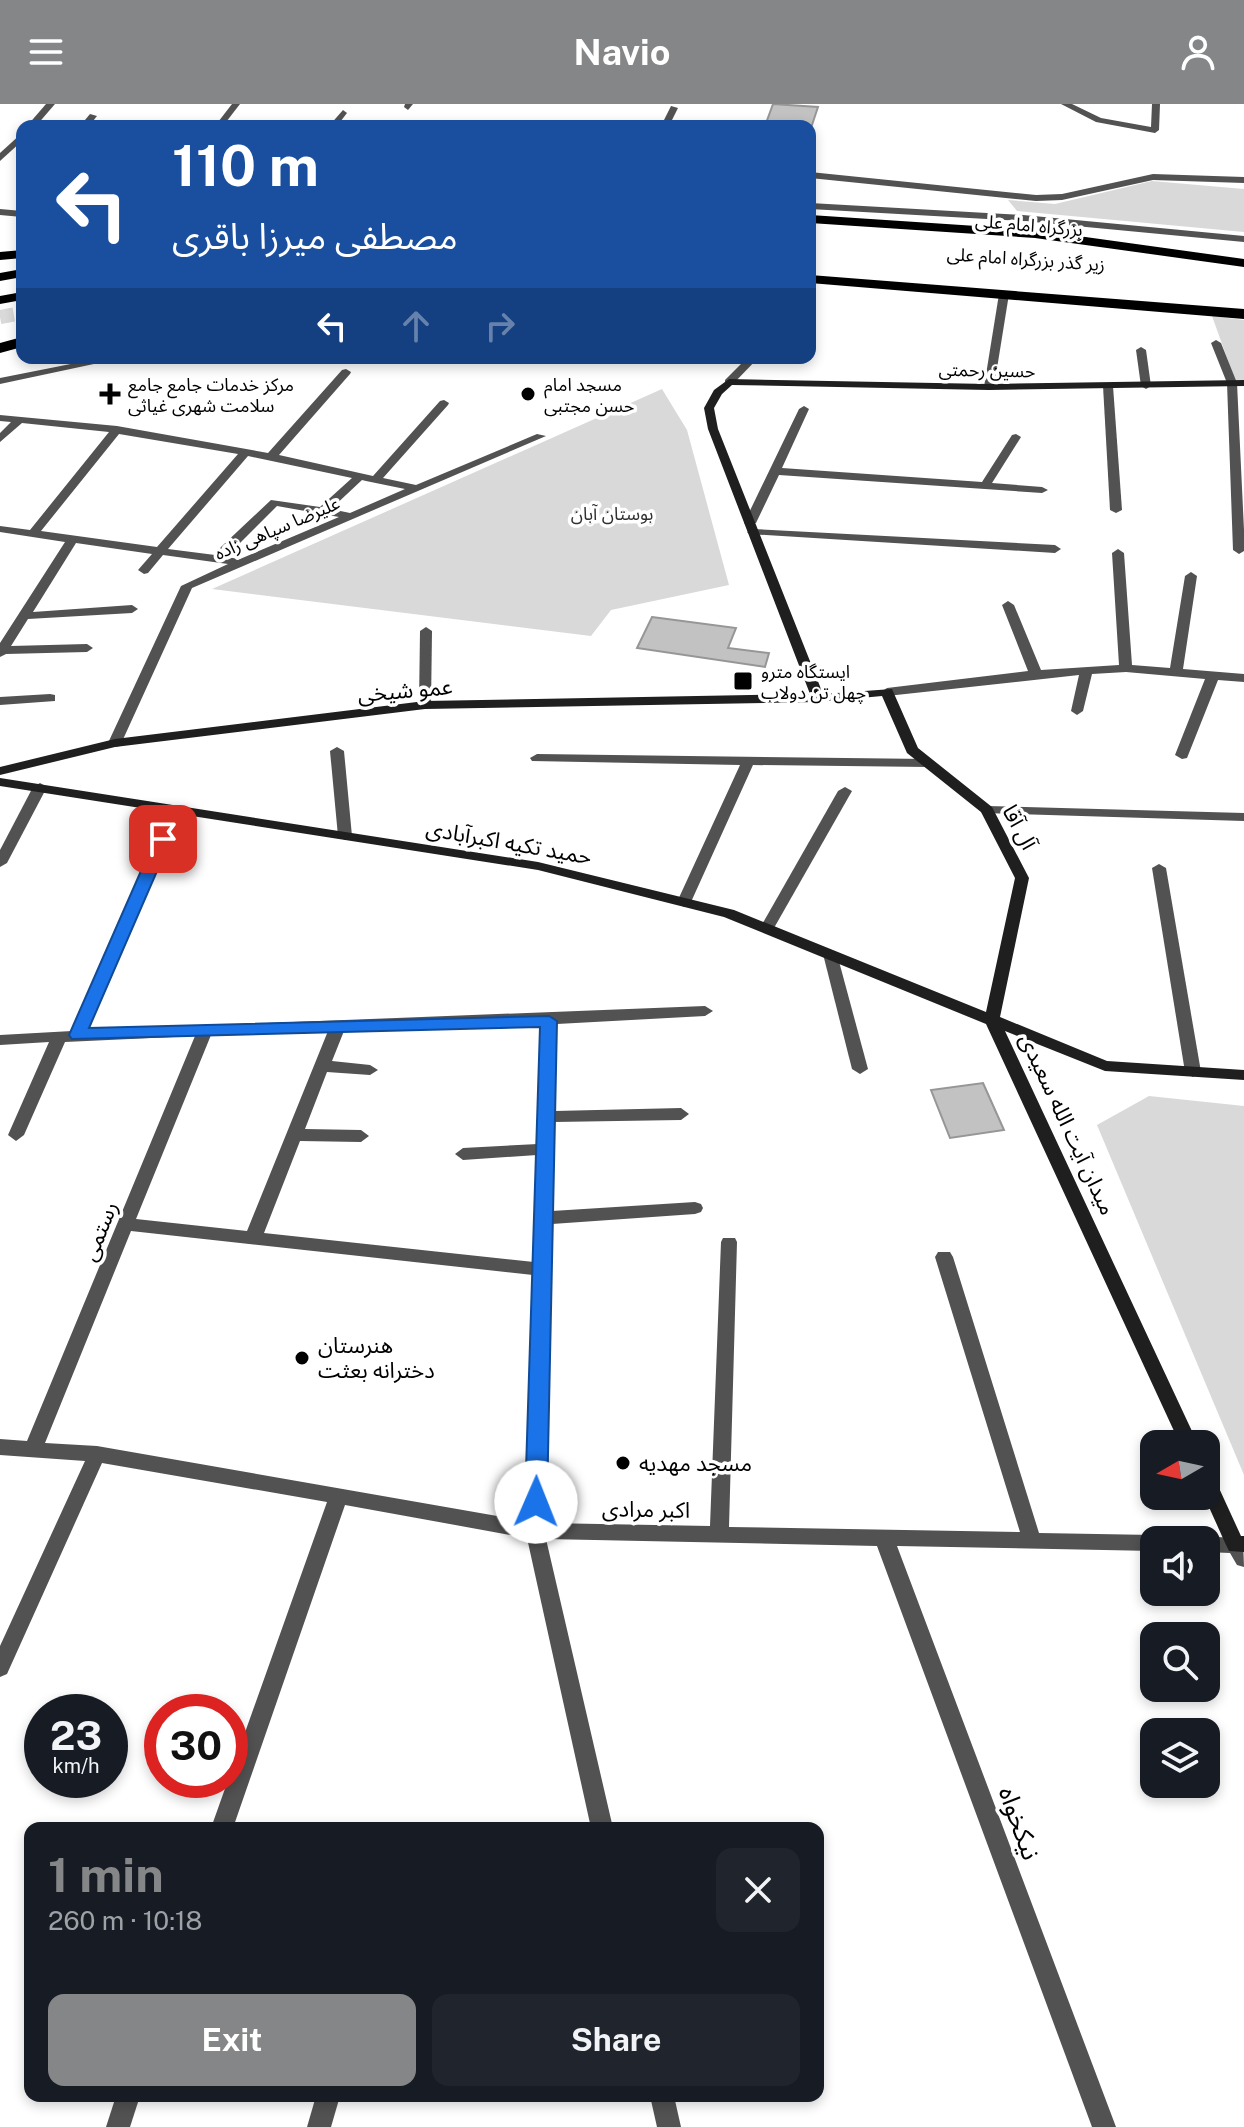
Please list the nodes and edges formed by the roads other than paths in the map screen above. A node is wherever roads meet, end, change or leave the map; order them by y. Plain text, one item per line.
1 (51, 104) edge
2 (236, 104) edge
3 (1065, 104) edge
4 (1156, 104) edge
5 (674, 108) dead end
6 (343, 113) dead end
7 (93, 116) dead end
8 (36, 120) edge
9 (89, 120) edge
10 (224, 120) edge
11 (338, 120) edge
12 (668, 120) edge
13 (16, 144) edge
14 (0, 158) edge
15 (816, 176) edge
16 (1244, 180) edge
17 (816, 206) edge
18 (816, 219) edge
19 (816, 233) edge
20 (1244, 239) edge
21 (1244, 263) edge
22 (816, 266) edge
23 (916, 271) dead end
24 (816, 279) edge
25 (1004, 294) dead end
26 (1244, 314) edge
27 (1216, 343) dead end
28 (1141, 350) dead end
29 (86, 364) edge
30 (747, 364) edge
31 (346, 372) dead end
32 (0, 381) edge
33 (729, 382) junction
34 (1238, 383) edge
35 (1108, 386) junction
36 (1146, 386) junction
37 (989, 387) junction
38 (444, 403) dead end
39 (804, 409) dead end
40 (0, 418) edge
41 (20, 419) junction
42 (117, 429) junction
43 (541, 436) dead end
44 (1016, 437) dead end
45 (0, 439) edge
46 (246, 451) junction
47 (271, 457) junction
48 (775, 471) junction
49 (360, 476) junction
50 (376, 479) junction
51 (985, 486) junction
52 (418, 489) junction
53 (1042, 490) dead end
54 (1116, 510) dead end
55 (322, 511) junction
56 (351, 516) junction
57 (752, 528) junction
58 (0, 529) edge
59 (33, 534) junction
60 (73, 539) junction
61 (1055, 549) dead end
62 (1239, 550) dead end
63 (159, 551) junction
64 (1118, 553) dead end
65 (218, 560) junction
66 (238, 563) junction
67 (144, 570) dead end
68 (1191, 576) dead end
69 (1008, 605) dead end
70 (132, 609) dead end
71 (24, 616) junction
72 (426, 631) dead end
73 (87, 648) dead end
74 (1, 652) edge
75 (1126, 668) junction
76 (1176, 670) junction
77 (1086, 671) junction
78 (1036, 674) junction
79 (1213, 675) junction
80 (1244, 678) edge
81 (887, 692) junction
82 (50, 698) dead end
83 (818, 698) junction
84 (0, 701) edge
85 (425, 705) junction
86 (1077, 711) dead end
87 (115, 743) junction
88 (337, 751) dead end
89 (1182, 755) dead end
90 (537, 758) dead end
91 (748, 761) junction
92 (928, 763) junction
93 (0, 771) edge
94 (0, 782) edge
95 (40, 787) junction
96 (845, 791) dead end
97 (987, 810) junction
98 (175, 811) junction
99 (1244, 817) edge
100 (345, 836) junction
101 (0, 863) edge
102 (1159, 868) dead end
103 (684, 902) junction
104 (767, 928) junction
105 (830, 954) junction
106 (705, 1011) dead end
107 (992, 1019) junction
108 (549, 1021) junction
109 (338, 1026) junction
110 (206, 1029) junction
111 (78, 1035) junction
112 (60, 1036) junction
113 (0, 1040) edge
114 (321, 1066) junction
115 (860, 1069) dead end
116 (370, 1070) dead end
117 (1193, 1072) junction
118 (1244, 1075) edge
119 (681, 1114) dead end
120 (546, 1117) junction
121 (16, 1135) dead end
122 (294, 1135) junction
123 (361, 1136) dead end
124 (545, 1149) junction
125 (463, 1154) dead end
126 (695, 1208) dead end
127 (544, 1218) junction
128 (126, 1224) junction
129 (253, 1238) junction
130 (729, 1242) dead end
131 (944, 1257) dead end
132 (542, 1269) junction
133 (1183, 1430) edge
134 (0, 1447) edge
135 (33, 1449) junction
136 (97, 1454) junction
137 (338, 1497) junction
138 (1220, 1508) edge
139 (535, 1531) junction
140 (719, 1535) junction
141 (884, 1538) junction
142 (1032, 1541) junction
143 (1140, 1543) edge
144 (1220, 1546) edge
145 (1241, 1549) edge
146 (0, 1668) edge
147 (224, 1822) edge
148 (601, 1822) edge
149 (126, 2102) edge
150 (326, 2102) edge
151 (663, 2102) edge
152 (118, 2127) edge
153 (319, 2127) edge
154 (669, 2127) edge
155 (1104, 2127) edge

1 - 8 street
2 - 10 street
3 - 4 street
5 - 12 street
6 - 11 street
7 - 9 street
13 - 14 street
15 - 16 street
17 - 20 street
18 - 21 highway
19 - 21 highway, بزرگراه امام علی
22 - 23 highway, زیر گذر بزرگراه امام علی
24 - 26 highway
25 - 37 street
27 - 34 street
28 - 36 street
29 - 32 street
30 - 33 street
31 - 47 street
33 - 37 main road, حسین رحمتی
33 - 57 main road
34 - 36 main road, حسین رحمتی
34 - 62 street
35 - 36 main road, حسین رحمتی
35 - 37 main road, حسین رحمتی
35 - 54 street
38 - 50 street
39 - 48 street
40 - 41 street
41 - 42 street
41 - 45 street
42 - 46 street
42 - 59 street
43 - 52 street, علیرضا سپاهی زاده
44 - 51 street
46 - 47 street
46 - 63 street
47 - 49 street
48 - 51 street
48 - 57 street
49 - 50 street
49 - 55 street
50 - 52 street
51 - 53 street
52 - 56 street, علیرضا سپاهی زاده
55 - 56 street
55 - 65 street
56 - 66 street, علیرضا سپاهی زاده
57 - 61 street
57 - 83 main road
58 - 59 street
59 - 60 street
60 - 63 street
60 - 71 street
63 - 65 street
63 - 67 street
64 - 75 street
65 - 66 street
66 - 87 street, علیرضا سپاهی زاده
68 - 76 street
69 - 78 street
70 - 71 street
71 - 74 street
72 - 85 street
73 - 74 street
75 - 76 street
75 - 77 street
76 - 79 street
77 - 78 street
77 - 86 street
78 - 81 street
79 - 80 street
79 - 89 street
81 - 83 main road, عمو شیخی
81 - 92 main road, آل آقا
82 - 84 street
83 - 85 main road, عمو شیخی
85 - 87 main road, عمو شیخی
87 - 93 main road, عمو شیخی
88 - 100 street
90 - 91 street
91 - 92 street
91 - 103 street
92 - 97 main road, آل آقا
94 - 95 main road, حمید تکیه اکبرآبادی
95 - 98 main road, حمید تکیه اکبرآبادی
95 - 101 street
96 - 104 street
97 - 99 street
97 - 107 main road, آل آقا
98 - 100 main road, حمید تکیه اکبرآبادی
98 - 111 street
100 - 103 main road, حمید تکیه اکبرآبادی
102 - 117 street
103 - 104 main road, حمید تکیه اکبرآبادی
104 - 105 main road, حمید تکیه اکبرآبادی
105 - 107 main road, حمید تکیه اکبرآبادی
105 - 115 street
106 - 108 street
107 - 117 main road, میدان آیت الله سعیدی
107 - 133 main road, میدان آیت الله سعیدی
108 - 109 street
108 - 120 street
109 - 110 street
109 - 114 street
110 - 111 street
110 - 128 street, رستمی
111 - 112 street
112 - 113 street
112 - 121 street
114 - 116 street
114 - 122 street
117 - 118 main road, میدان آیت الله سعیدی
119 - 120 street
120 - 124 street
122 - 123 street
122 - 129 street
124 - 125 street
124 - 127 street
126 - 127 street
127 - 132 street
128 - 129 street
128 - 135 street, رستمی
129 - 132 street
130 - 140 street
131 - 142 street
132 - 139 street
134 - 135 street, اکبر مرادی
135 - 136 street, اکبر مرادی
136 - 137 street, اکبر مرادی
136 - 146 street
137 - 139 street, اکبر مرادی
137 - 147 street
138 - 145 main road
139 - 140 street, اکبر مرادی
139 - 148 street
140 - 141 street, اکبر مرادی
141 - 142 street, اکبر مرادی
141 - 155 street, نیکخواه
142 - 143 street, اکبر مرادی
144 - 145 street
149 - 152 street
150 - 153 street
151 - 154 street

